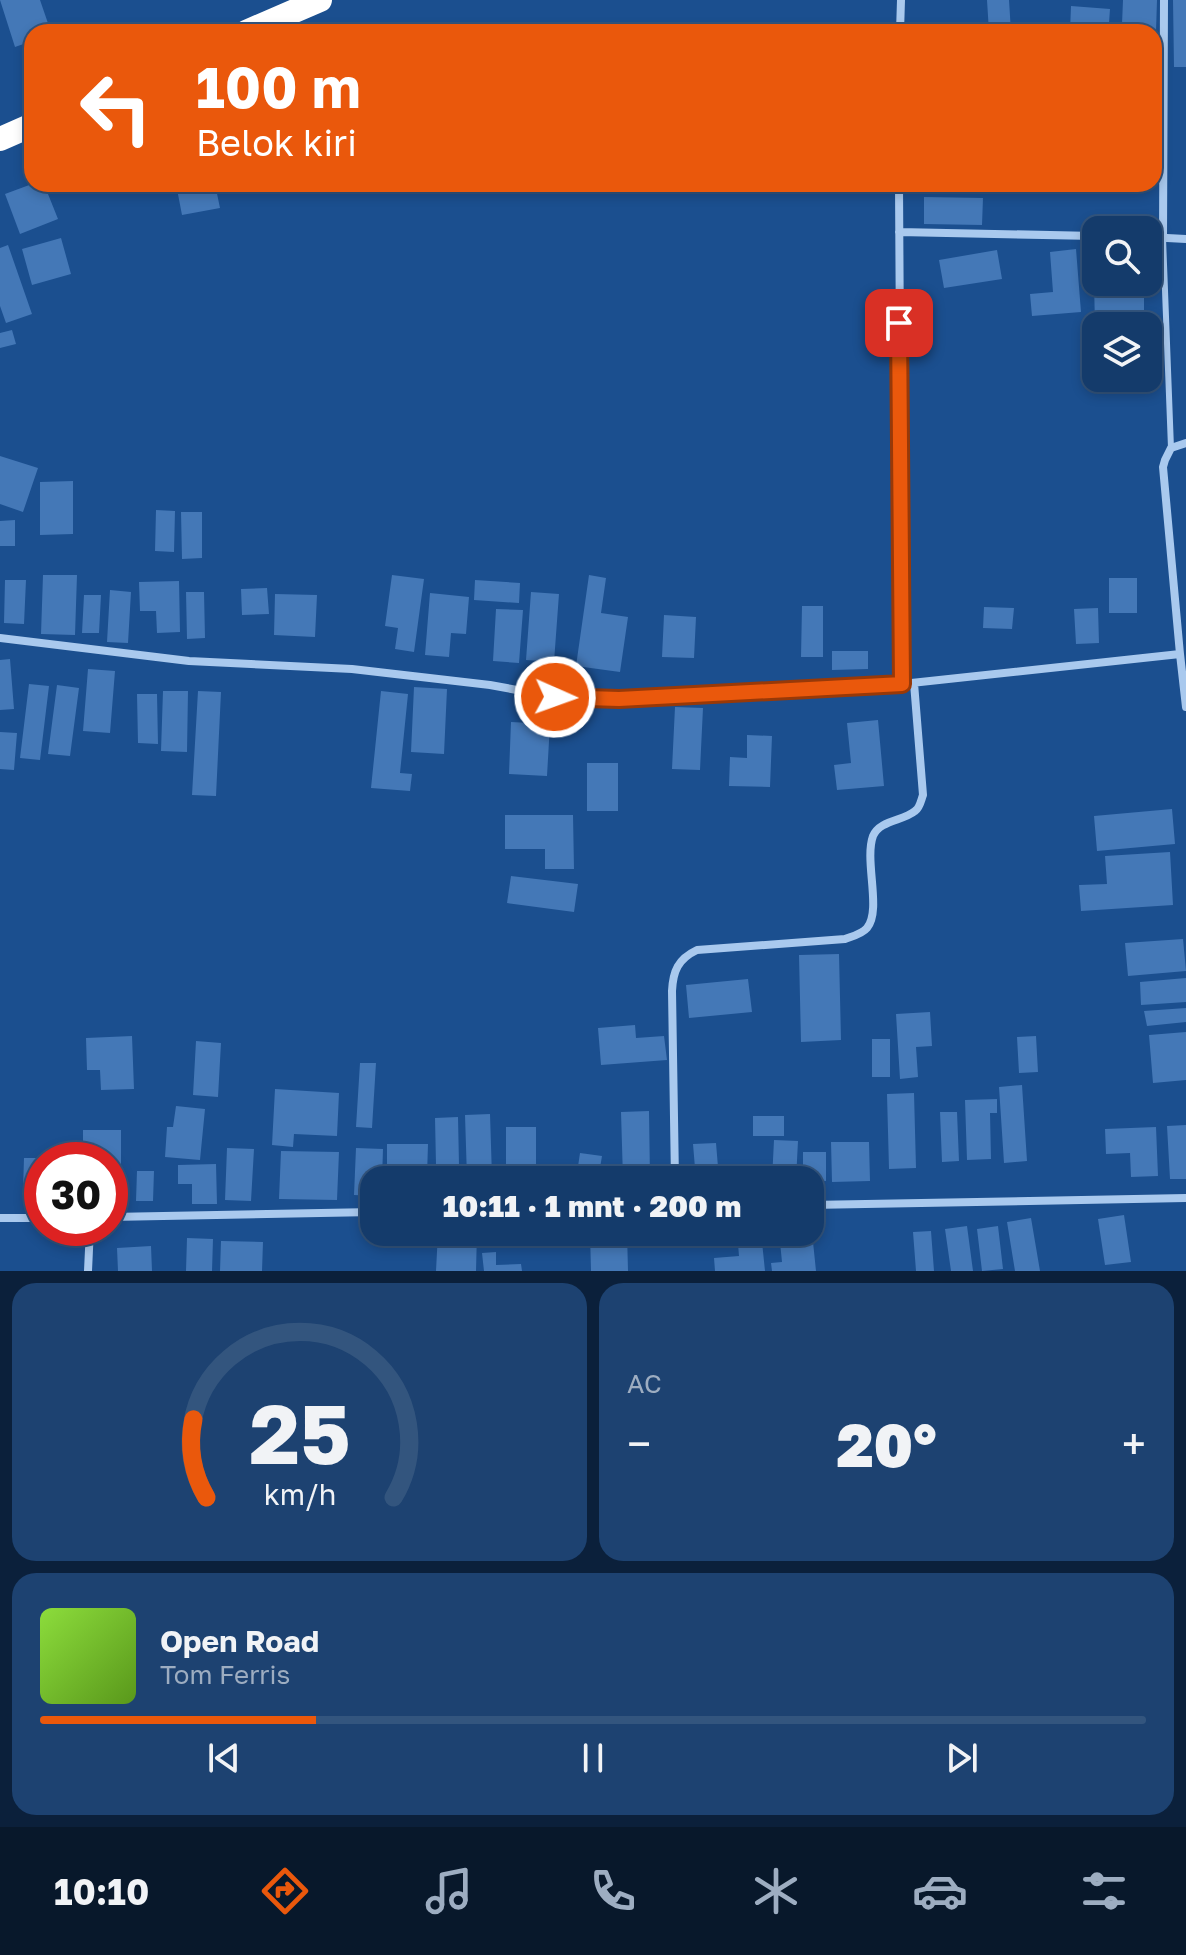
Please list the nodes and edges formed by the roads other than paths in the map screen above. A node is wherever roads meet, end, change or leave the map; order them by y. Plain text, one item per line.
1 (320, 0) edge
2 (901, 0) edge
3 (1164, 0) edge
4 (264, 24) edge
5 (900, 24) edge
6 (24, 128) edge
7 (0, 139) edge
8 (899, 192) edge
9 (899, 232) junction
10 (1082, 236) edge
11 (1163, 238) junction
12 (1186, 239) edge
13 (1186, 443) edge
14 (1171, 448) junction
15 (0, 638) edge
16 (1180, 654) junction
17 (914, 683) junction
18 (902, 684) junction
19 (1186, 707) edge
20 (675, 1166) edge
21 (1186, 1198) edge
22 (824, 1205) edge
23 (360, 1212) edge
24 (128, 1217) edge
25 (0, 1218) edge
26 (24, 1218) edge
27 (89, 1246) edge
28 (88, 1271) edge

1 - 4 highway
2 - 5 street
3 - 11 street
6 - 7 highway
8 - 9 street
9 - 10 street
9 - 18 street
11 - 12 street
11 - 14 lane
13 - 14 street
14 - 16 street
15 - 18 street
16 - 17 street
16 - 19 street
17 - 18 street
17 - 20 street
21 - 22 street
23 - 24 street
25 - 26 street
27 - 28 street

